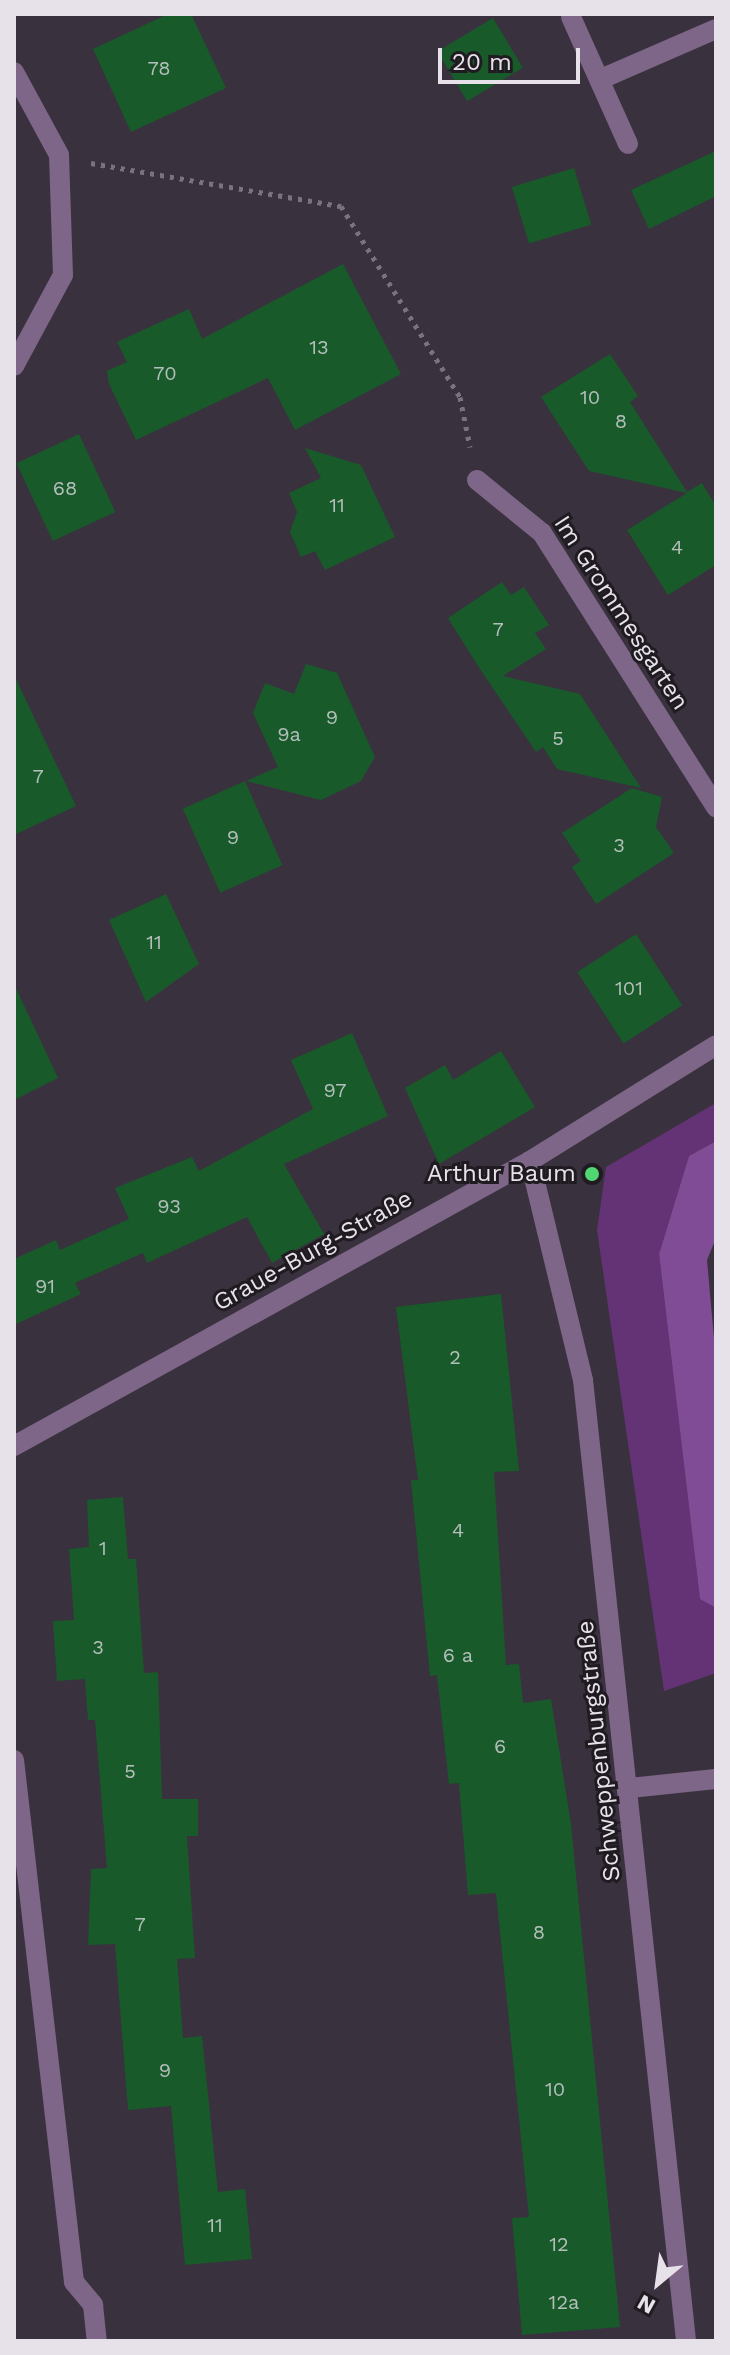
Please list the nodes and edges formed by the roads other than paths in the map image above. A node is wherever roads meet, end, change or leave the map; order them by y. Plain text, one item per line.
1 (571, 17) dead end
2 (716, 29) edge
3 (14, 72) edge
4 (601, 79) junction
5 (628, 144) dead end
6 (14, 366) edge
7 (477, 480) road end
8 (716, 807) edge
9 (716, 1045) edge
10 (530, 1161) junction
11 (14, 1446) edge
12 (14, 1760) edge
13 (716, 1779) edge
14 (630, 1788) junction
15 (21, 1880) edge
16 (97, 2341) edge
17 (686, 2341) edge

1 - 4 street
2 - 4 street
3 - 6 street
4 - 5 street
7 - 8 street, Im Grommesgarten
9 - 10 street, Graue-Burg-Straße
10 - 11 street, Graue-Burg-Straße
10 - 14 street, Schweppenburgstraße
12 - 15 street
13 - 14 street
14 - 17 street, Schweppenburgstraße
15 - 16 street

